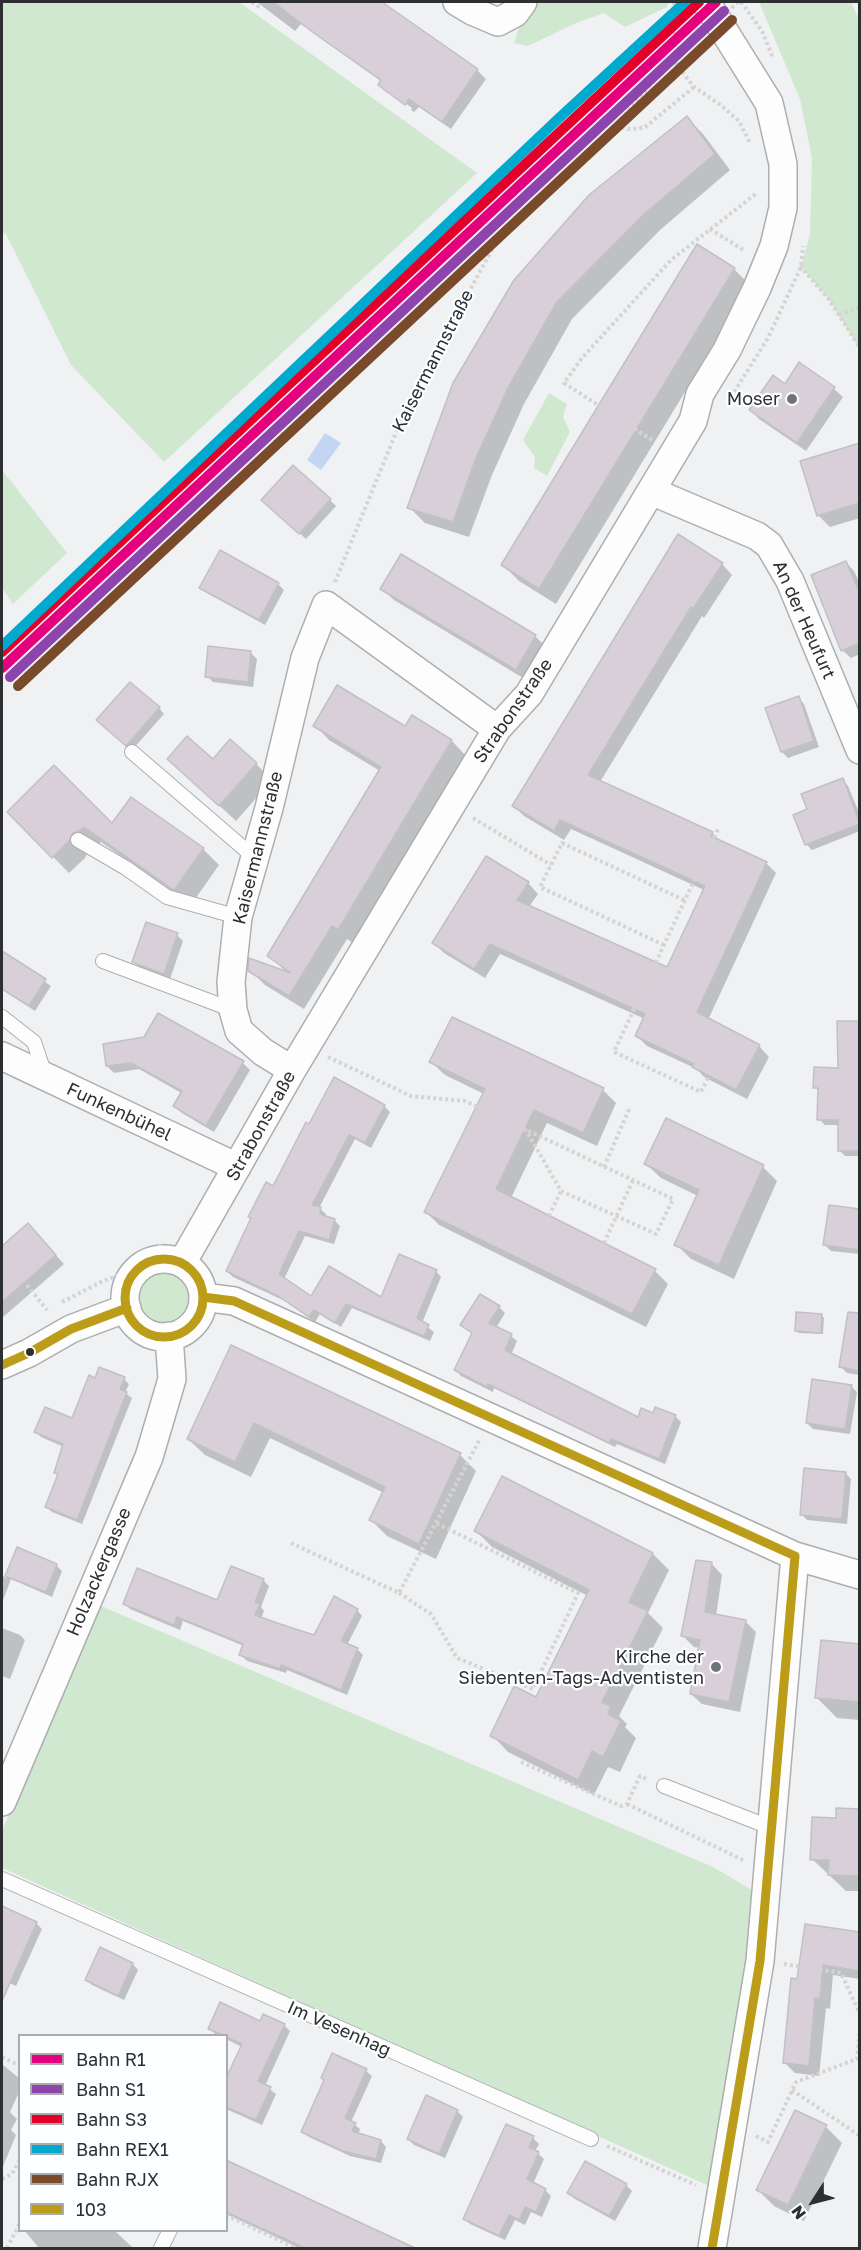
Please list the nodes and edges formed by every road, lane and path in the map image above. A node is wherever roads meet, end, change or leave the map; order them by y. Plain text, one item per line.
1 (252, 2) edge
2 (457, 2) edge
3 (523, 2) edge
4 (674, 2) edge
5 (706, 2) edge
6 (738, 2) edge
7 (262, 9) dead end
8 (694, 87) junction
9 (616, 125) junction
10 (754, 151) dead end
11 (762, 200) dead end
12 (710, 229) junction
13 (754, 257) dead end
14 (801, 267) dead end
15 (860, 307) edge
16 (839, 315) junction
17 (860, 348) edge
18 (636, 430) dead end
19 (651, 491) junction
20 (326, 605) junction
21 (497, 729) junction
22 (860, 750) edge
23 (132, 752) dead end
24 (452, 805) junction
25 (719, 827) dead end
26 (78, 840) dead end
27 (255, 858) junction
28 (551, 865) junction
29 (686, 901) junction
30 (238, 917) junction
31 (665, 945) junction
32 (103, 961) dead end
33 (233, 1010) junction
34 (2, 1017) edge
35 (306, 1045) junction
36 (2, 1056) edge
37 (292, 1070) junction
38 (46, 1078) junction
39 (708, 1078) dead end
40 (630, 1107) dead end
41 (526, 1130) junction
42 (237, 1167) junction
43 (604, 1167) junction
44 (633, 1180) junction
45 (561, 1191) junction
46 (549, 1216) dead end
47 (616, 1216) junction
48 (604, 1243) dead end
49 (182, 1263) junction
50 (27, 1285) dead end
51 (203, 1296) junction
52 (127, 1308) junction
53 (47, 1311) dead end
54 (169, 1336) junction
55 (2, 1365) edge
56 (492, 1417) junction
57 (436, 1523) junction
58 (291, 1543) dead end
59 (795, 1556) junction
60 (860, 1575) edge
61 (399, 1593) junction
62 (521, 1762) dead end
63 (664, 1786) joint
64 (2, 1802) edge
65 (627, 1804) junction
66 (772, 1828) junction
67 (2, 1879) edge
68 (766, 1896) junction
69 (760, 1961) junction
70 (860, 2014) edge
71 (860, 2031) edge
72 (2, 2057) edge
73 (18, 2065) edge
74 (792, 2090) junction
75 (734, 2125) junction
76 (860, 2136) edge
77 (591, 2139) joint
78 (18, 2163) edge
79 (678, 2177) dead end
80 (2, 2178) edge
81 (228, 2216) edge
82 (18, 2227) edge
83 (169, 2232) edge
84 (8, 2248) edge
85 (161, 2248) edge
86 (296, 2248) edge
87 (712, 2248) edge

1 - 7 path
2 - 3 street
4 - 8 path
5 - 19 street, Strabonstraße
6 - 9 path, Kaisermannstraße, bridge
8 - 9 path
8 - 10 path
9 - 20 path, Kaisermannstraße
11 - 12 path
12 - 13 path
12 - 18 path
14 - 16 path
15 - 16 path
16 - 17 path
19 - 21 street, Strabonstraße
19 - 22 street, An der Heufurt
20 - 21 street
20 - 27 street, Kaisermannstraße
21 - 24 street, Strabonstraße
23 - 27 lane
24 - 28 path
24 - 35 street, Strabonstraße
25 - 29 path
26 - 30 lane
27 - 30 street, Kaisermannstraße
28 - 29 path
28 - 31 path
29 - 31 path
30 - 33 street, Kaisermannstraße
31 - 39 path
32 - 33 lane
33 - 37 street, Kaisermannstraße
34 - 38 lane
35 - 37 street, Strabonstraße
35 - 41 path
36 - 38 street, Funkenbühel
37 - 42 street, Strabonstraße
38 - 42 street, Funkenbühel
40 - 43 path
41 - 43 path
41 - 45 path
42 - 49 street, Strabonstraße
43 - 44 path
44 - 47 path
44 - 47 path
45 - 46 path
45 - 47 path
47 - 48 path
49 - 51 street
49 - 52 street
50 - 53 path
51 - 54 street
51 - 56 street
52 - 54 street
52 - 55 street
54 - 64 street, Holzackergasse
56 - 57 path
56 - 59 street
57 - 61 path
57 - 61 path
58 - 61 path
59 - 60 street
59 - 66 street
62 - 65 path
63 - 65 path
63 - 66 lane
65 - 68 path
66 - 68 street
67 - 77 lane, Im Vesenhag
68 - 69 street
69 - 70 path
69 - 75 street
71 - 74 path
72 - 73 path
74 - 75 path
74 - 76 path
75 - 87 street
77 - 79 path
78 - 80 path
81 - 86 path
82 - 84 path
83 - 85 lane

